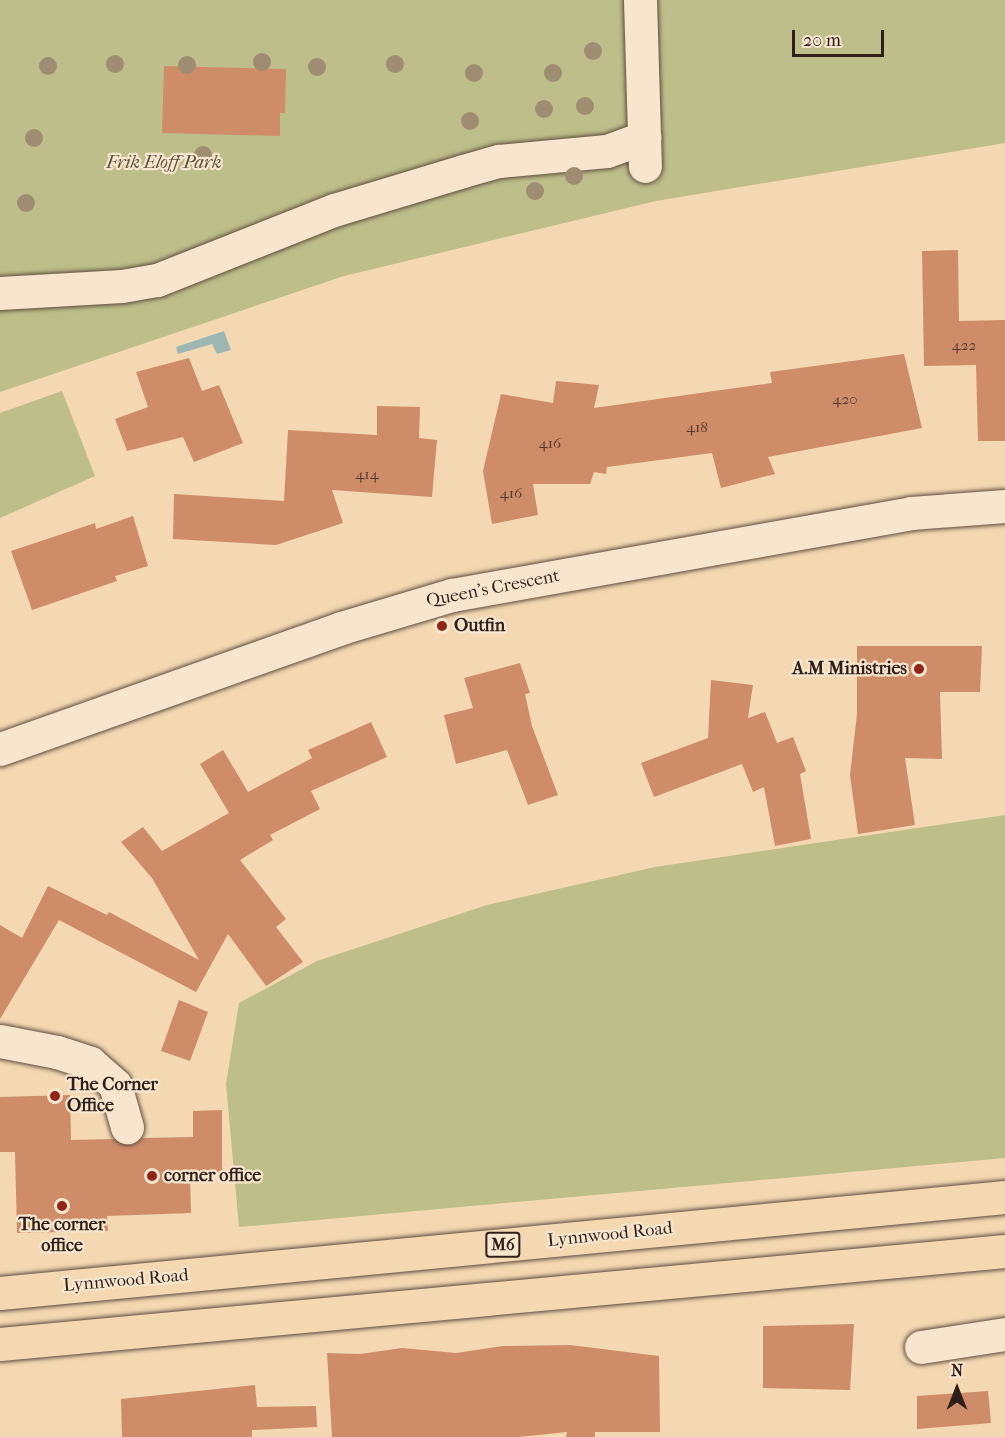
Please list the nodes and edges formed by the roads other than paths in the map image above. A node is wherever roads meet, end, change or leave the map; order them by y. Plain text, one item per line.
1 (640, 0) edge
2 (0, 292) edge
3 (1005, 506) edge
4 (0, 749) edge
5 (0, 1041) edge
6 (127, 1127) dead end
7 (1005, 1197) edge
8 (1005, 1251) edge
9 (0, 1293) edge
10 (1005, 1334) edge
11 (0, 1344) edge
12 (921, 1347) dead end

1 - 2 street
3 - 4 street, Queen's Crescent
5 - 6 street
7 - 9 main road, Lynnwood Road / M6
8 - 11 main road
10 - 12 street

